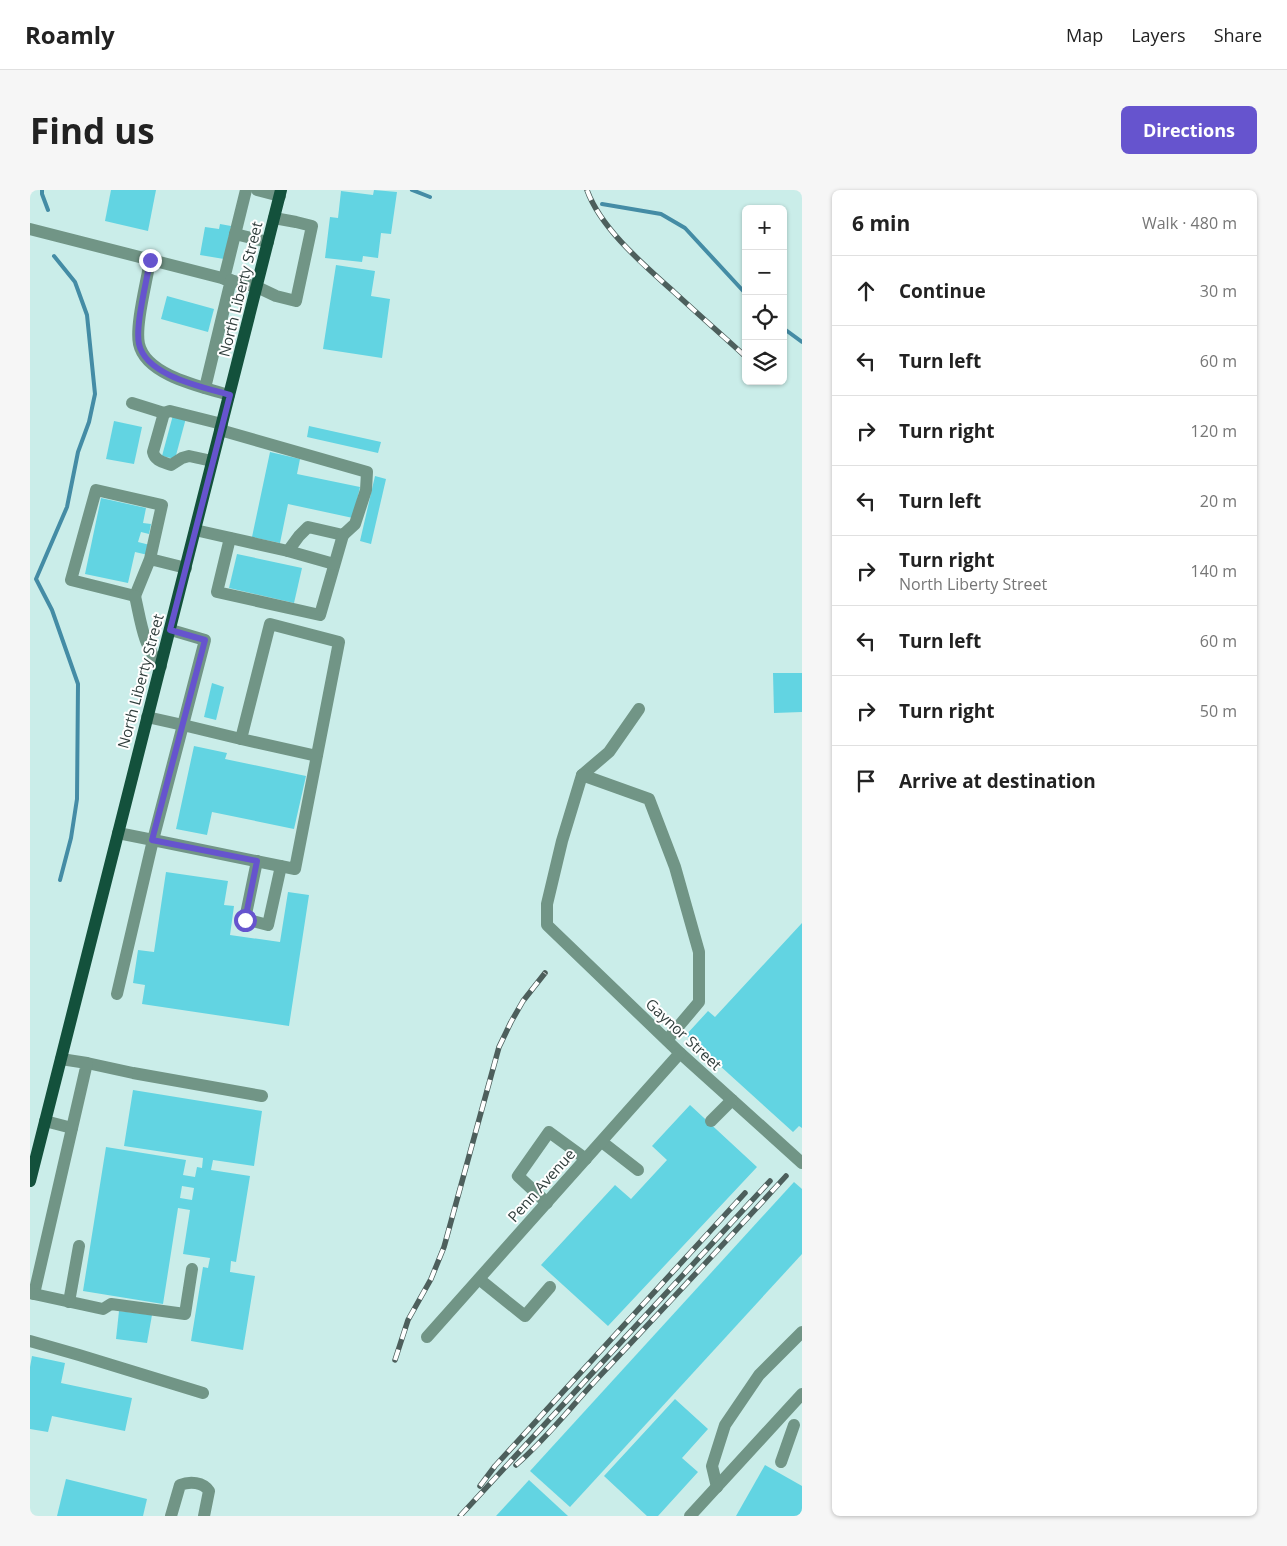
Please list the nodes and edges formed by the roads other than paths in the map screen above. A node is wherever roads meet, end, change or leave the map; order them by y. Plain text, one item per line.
1 (246, 190) edge
2 (257, 190) edge
3 (281, 193) edge
4 (274, 218) junction
5 (30, 230) edge
6 (235, 234) junction
7 (268, 242) junction
8 (150, 260) junction
9 (227, 279) junction
10 (257, 287) junction
11 (205, 388) junction
12 (230, 395) junction
13 (132, 403) dead end
14 (164, 413) junction
15 (221, 427) junction
16 (212, 461) junction
17 (195, 530) junction
18 (343, 535) junction
19 (230, 538) junction
20 (288, 551) junction
21 (150, 559) junction
22 (334, 564) junction
23 (186, 568) junction
24 (135, 596) junction
25 (170, 630) junction
26 (161, 666) junction
27 (639, 709) dead end
28 (147, 717) junction
29 (183, 725) junction
30 (241, 739) junction
31 (317, 756) junction
32 (582, 775) junction
33 (118, 833) junction
34 (152, 840) junction
35 (257, 861) junction
36 (281, 866) junction
37 (117, 994) dead end
38 (667, 1040) junction
39 (680, 1054) junction
40 (61, 1059) junction
41 (87, 1063) junction
42 (262, 1096) dead end
43 (732, 1100) junction
44 (45, 1121) junction
45 (711, 1121) dead end
46 (72, 1128) junction
47 (602, 1142) junction
48 (586, 1159) junction
49 (802, 1163) edge
50 (638, 1170) dead end
51 (30, 1181) edge
52 (547, 1202) junction
53 (79, 1246) dead end
54 (192, 1269) dead end
55 (479, 1279) junction
56 (550, 1287) dead end
57 (32, 1294) edge
58 (69, 1302) junction
59 (802, 1332) edge
60 (427, 1338) dead end
61 (30, 1341) edge
62 (203, 1393) dead end
63 (802, 1394) edge
64 (777, 1421) junction
65 (798, 1426) edge
66 (781, 1462) dead end
67 (716, 1487) junction
68 (171, 1516) edge
69 (204, 1516) edge
70 (690, 1516) edge

1 - 6 street
2 - 3 street
3 - 4 main road, North Liberty Street
4 - 7 main road, North Liberty Street
4 - 10 street
5 - 8 street
6 - 7 street
6 - 9 street
7 - 10 main road, North Liberty Street
8 - 9 street
8 - 11 street
9 - 10 street
9 - 11 street
10 - 12 main road, North Liberty Street
11 - 12 street
12 - 15 main road, North Liberty Street
13 - 14 street
14 - 15 street
14 - 16 street
15 - 16 main road, North Liberty Street
15 - 18 street
16 - 17 main road, North Liberty Street
17 - 19 street
17 - 23 main road, North Liberty Street
18 - 20 street
18 - 22 street
19 - 20 street
19 - 22 street
20 - 22 street
21 - 23 street
21 - 24 street
21 - 24 street
23 - 25 main road, North Liberty Street
24 - 26 street
25 - 26 main road, North Liberty Street
25 - 29 street
26 - 28 main road, North Liberty Street
27 - 32 street
28 - 29 street
28 - 33 main road, North Liberty Street
29 - 30 street
29 - 34 street
30 - 31 street
30 - 31 street
31 - 36 street
32 - 38 street, Gaynor Street
32 - 38 street
33 - 34 street
33 - 40 main road, North Liberty Street
34 - 35 street
34 - 37 street
35 - 36 street
35 - 36 street
38 - 39 street, Gaynor Street
39 - 43 street, Gaynor Street
39 - 47 street, Penn Avenue
40 - 41 street
40 - 44 main road, North Liberty Street
41 - 42 street
41 - 46 street
43 - 45 street
43 - 49 street, Gaynor Street
44 - 46 street
44 - 51 main road, North Liberty Street
46 - 57 street
47 - 48 street, Penn Avenue
47 - 50 street
48 - 52 street, Penn Avenue
48 - 52 street
52 - 55 street, Penn Avenue
53 - 58 street
54 - 58 street
55 - 56 street
55 - 60 street, Penn Avenue
57 - 58 street
59 - 67 street
61 - 62 street
63 - 64 street
64 - 65 street
64 - 67 street
65 - 66 street
67 - 70 street
68 - 69 street

